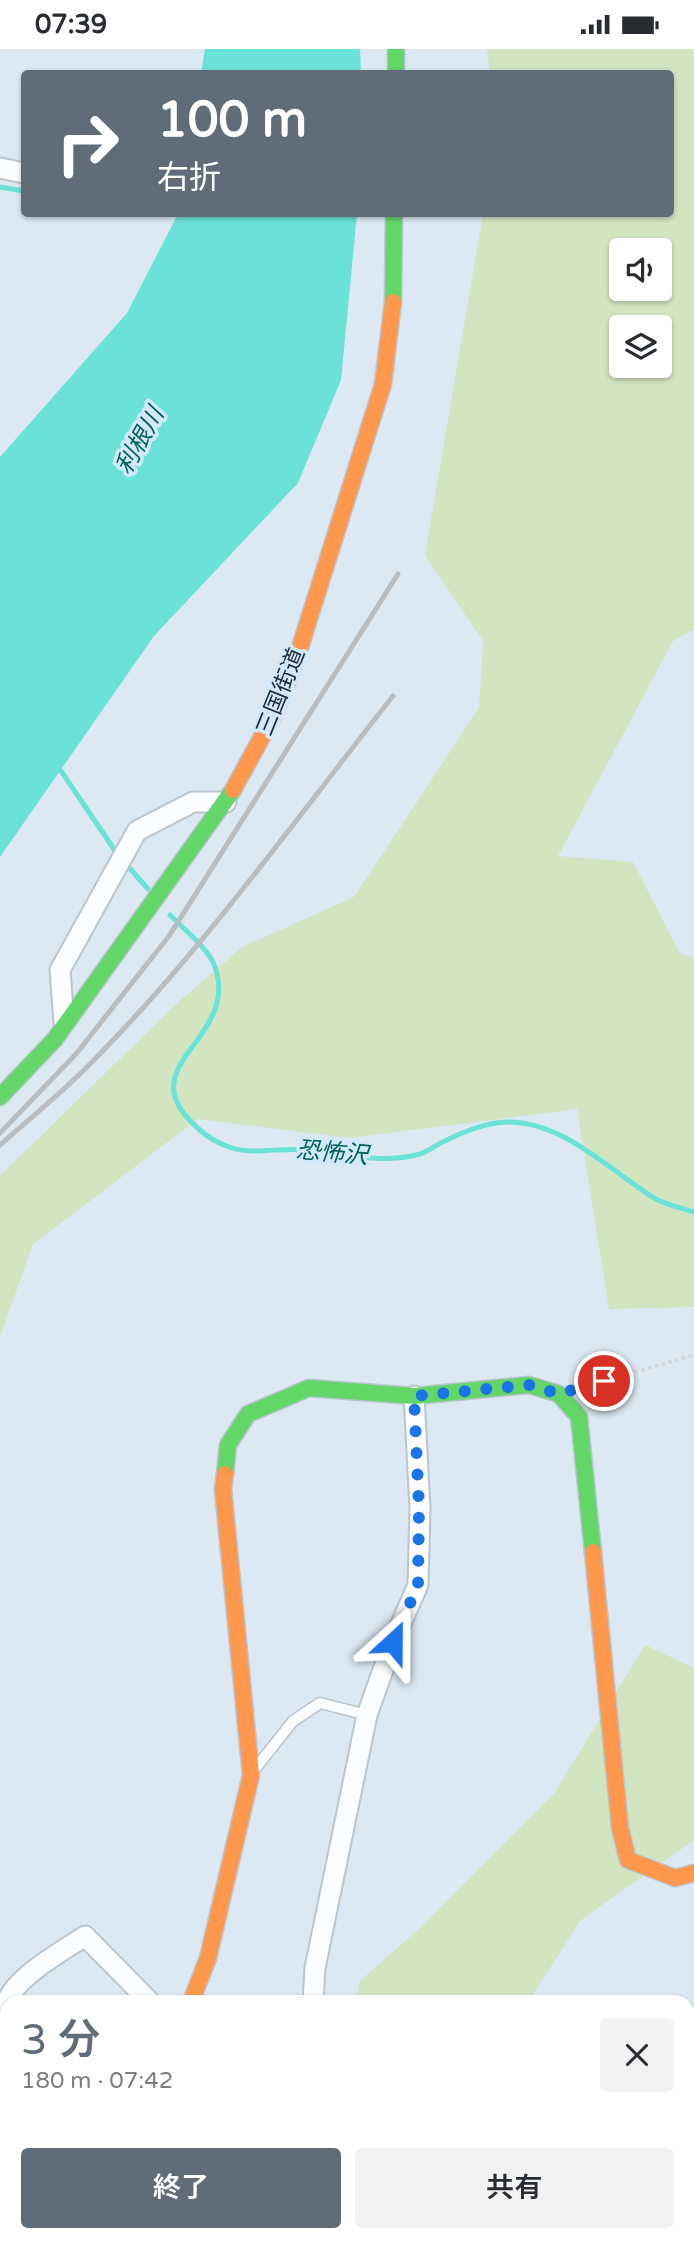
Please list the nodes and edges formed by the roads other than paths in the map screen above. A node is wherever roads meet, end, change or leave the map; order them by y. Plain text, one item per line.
1 (396, 49) edge
2 (396, 70) edge
3 (0, 168) edge
4 (21, 172) edge
5 (394, 217) edge
6 (226, 802) junction
7 (64, 1026) junction
8 (0, 1097) edge
9 (414, 1396) junction
10 (367, 1715) junction
11 (251, 1775) junction
12 (694, 1873) edge
13 (9, 1995) edge
14 (143, 1995) edge
15 (194, 1995) edge
16 (313, 1995) edge

1 - 2 main road
3 - 4 street
5 - 6 main road, 三国街道
6 - 7 main road, 三国街道
6 - 7 street
7 - 8 main road, 三国街道
9 - 10 street
9 - 11 main road
9 - 12 main road
10 - 11 lane
10 - 16 street
11 - 15 main road
13 - 14 street

